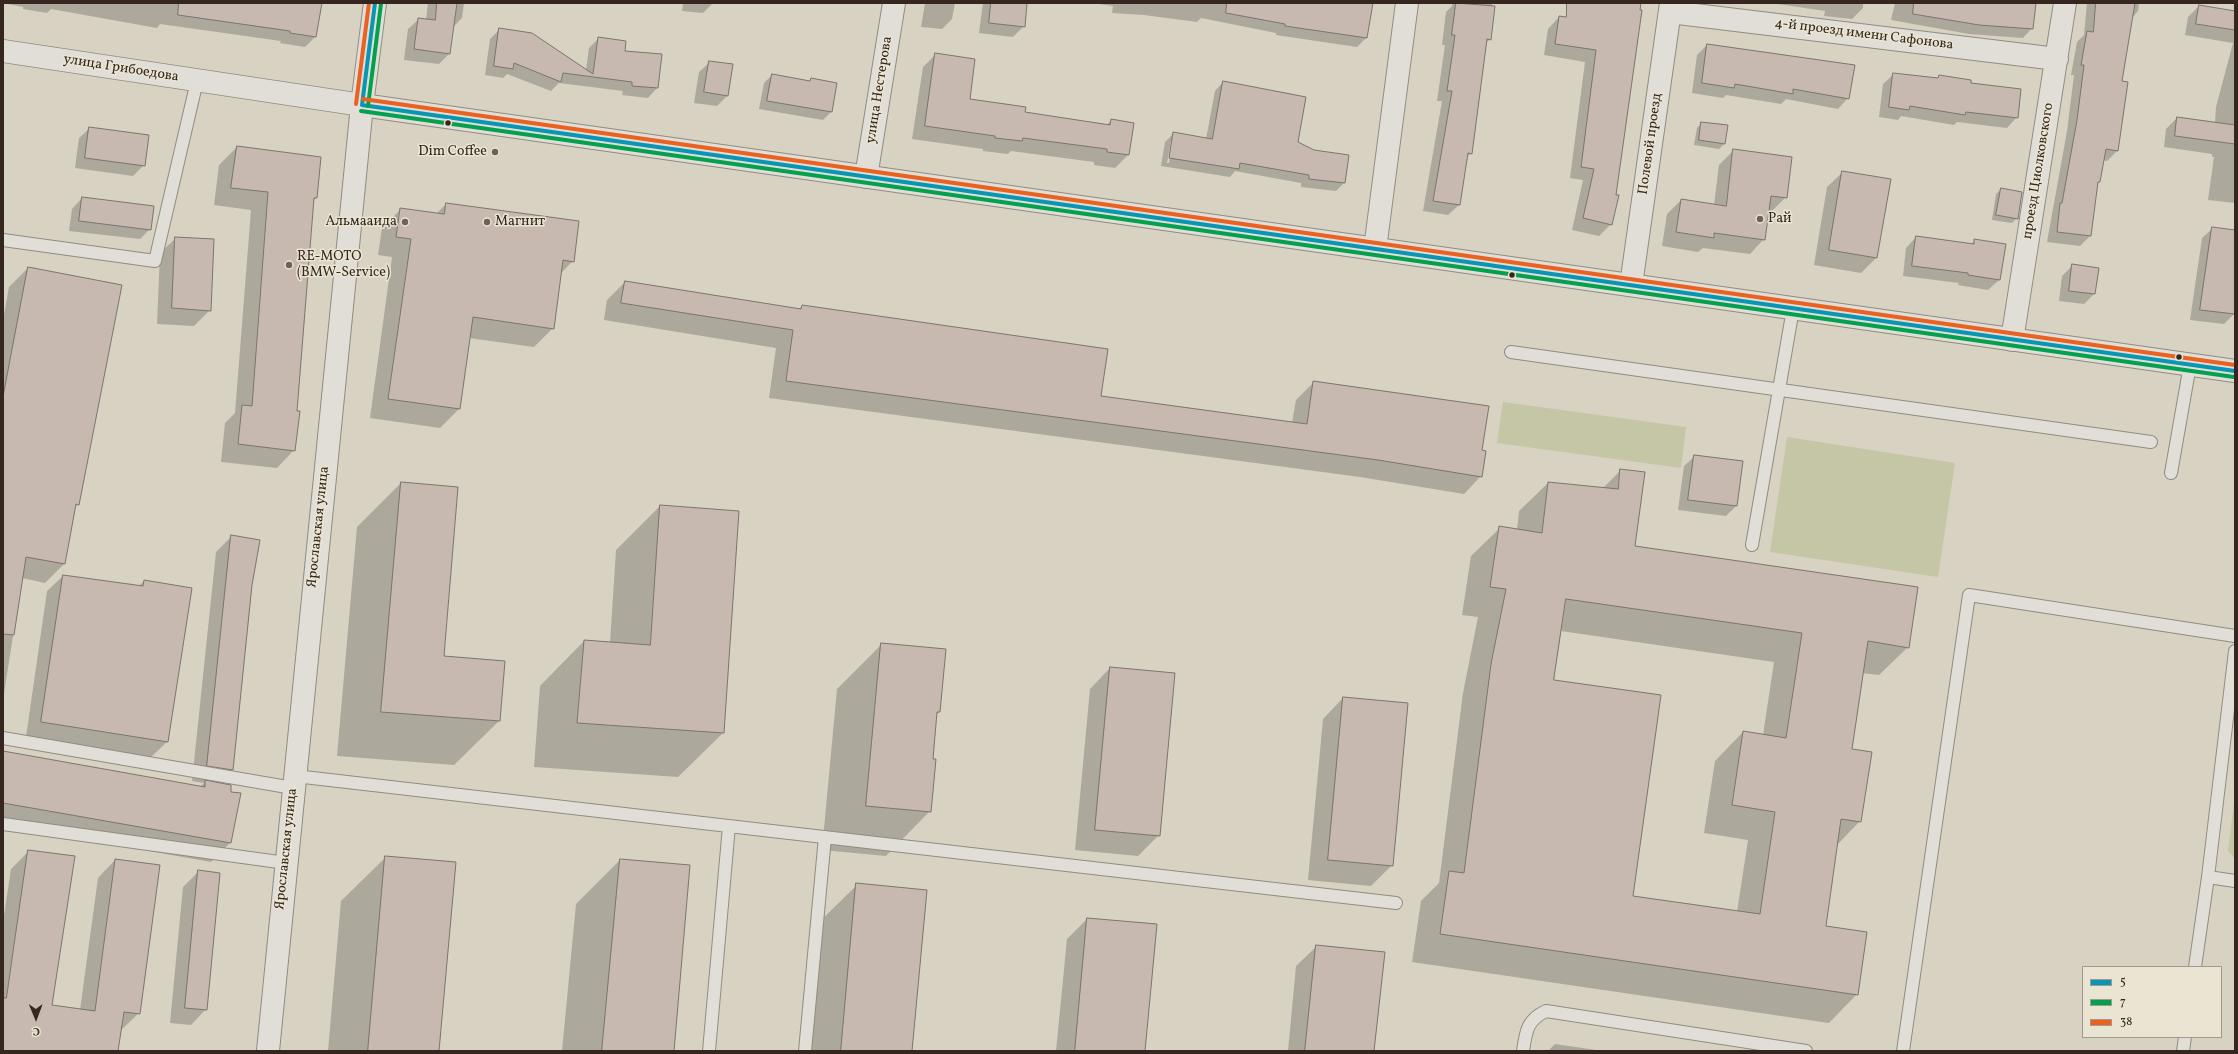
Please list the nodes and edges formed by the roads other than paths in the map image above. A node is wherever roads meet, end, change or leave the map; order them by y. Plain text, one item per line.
1 (375, 3) edge
2 (894, 3) edge
3 (1407, 3) edge
4 (2065, 3) edge
5 (1670, 7) edge
6 (3, 51) edge
7 (2057, 59) junction
8 (197, 80) junction
9 (362, 105) junction
10 (866, 177) junction
11 (3, 240) edge
12 (1375, 249) junction
13 (1631, 285) junction
14 (1793, 309) junction
15 (2012, 340) junction
16 (1511, 352) dead end
17 (2190, 365) junction
18 (2235, 371) edge
19 (1778, 389) junction
20 (2151, 442) dead end
21 (2171, 474) dead end
22 (1752, 545) dead end
23 (2235, 636) edge
24 (2235, 651) edge
25 (3, 738) edge
26 (294, 782) junction
27 (3, 824) edge
28 (729, 826) junction
29 (825, 838) junction
30 (286, 863) junction
31 (2208, 877) junction
32 (2235, 881) edge
33 (1396, 904) dead end
34 (2195, 966) edge
35 (2185, 1038) edge
36 (268, 1051) edge
37 (709, 1051) edge
38 (805, 1051) edge
39 (1523, 1051) edge
40 (1806, 1051) edge
41 (1903, 1051) edge
42 (2182, 1051) edge

1 - 9 street, Ярославская улица
2 - 10 street, улица Нестерова
3 - 12 street
4 - 7 street, проезд Циолковского
5 - 7 street, 4-й проезд имени Сафонова
5 - 13 street, Полевой проезд
6 - 8 street, улица Грибоедова
7 - 15 street, проезд Циолковского
8 - 9 street, улица Грибоедова
8 - 11 lane
9 - 10 street, улица Грибоедова
9 - 26 street, Ярославская улица
10 - 12 street, улица Грибоедова
12 - 13 street, улица Грибоедова
13 - 14 street, улица Грибоедова
14 - 15 street, улица Грибоедова
14 - 19 lane
15 - 17 street, улица Грибоедова
16 - 19 lane
17 - 18 street, улица Грибоедова
17 - 21 lane
19 - 20 lane
19 - 22 lane
23 - 41 lane
24 - 31 lane
25 - 26 lane
26 - 28 lane
26 - 30 street, Ярославская улица
27 - 30 lane
28 - 29 lane
28 - 37 lane
29 - 33 lane
29 - 38 lane
30 - 36 street, Ярославская улица
31 - 32 lane
31 - 34 lane
35 - 42 lane
39 - 40 lane

